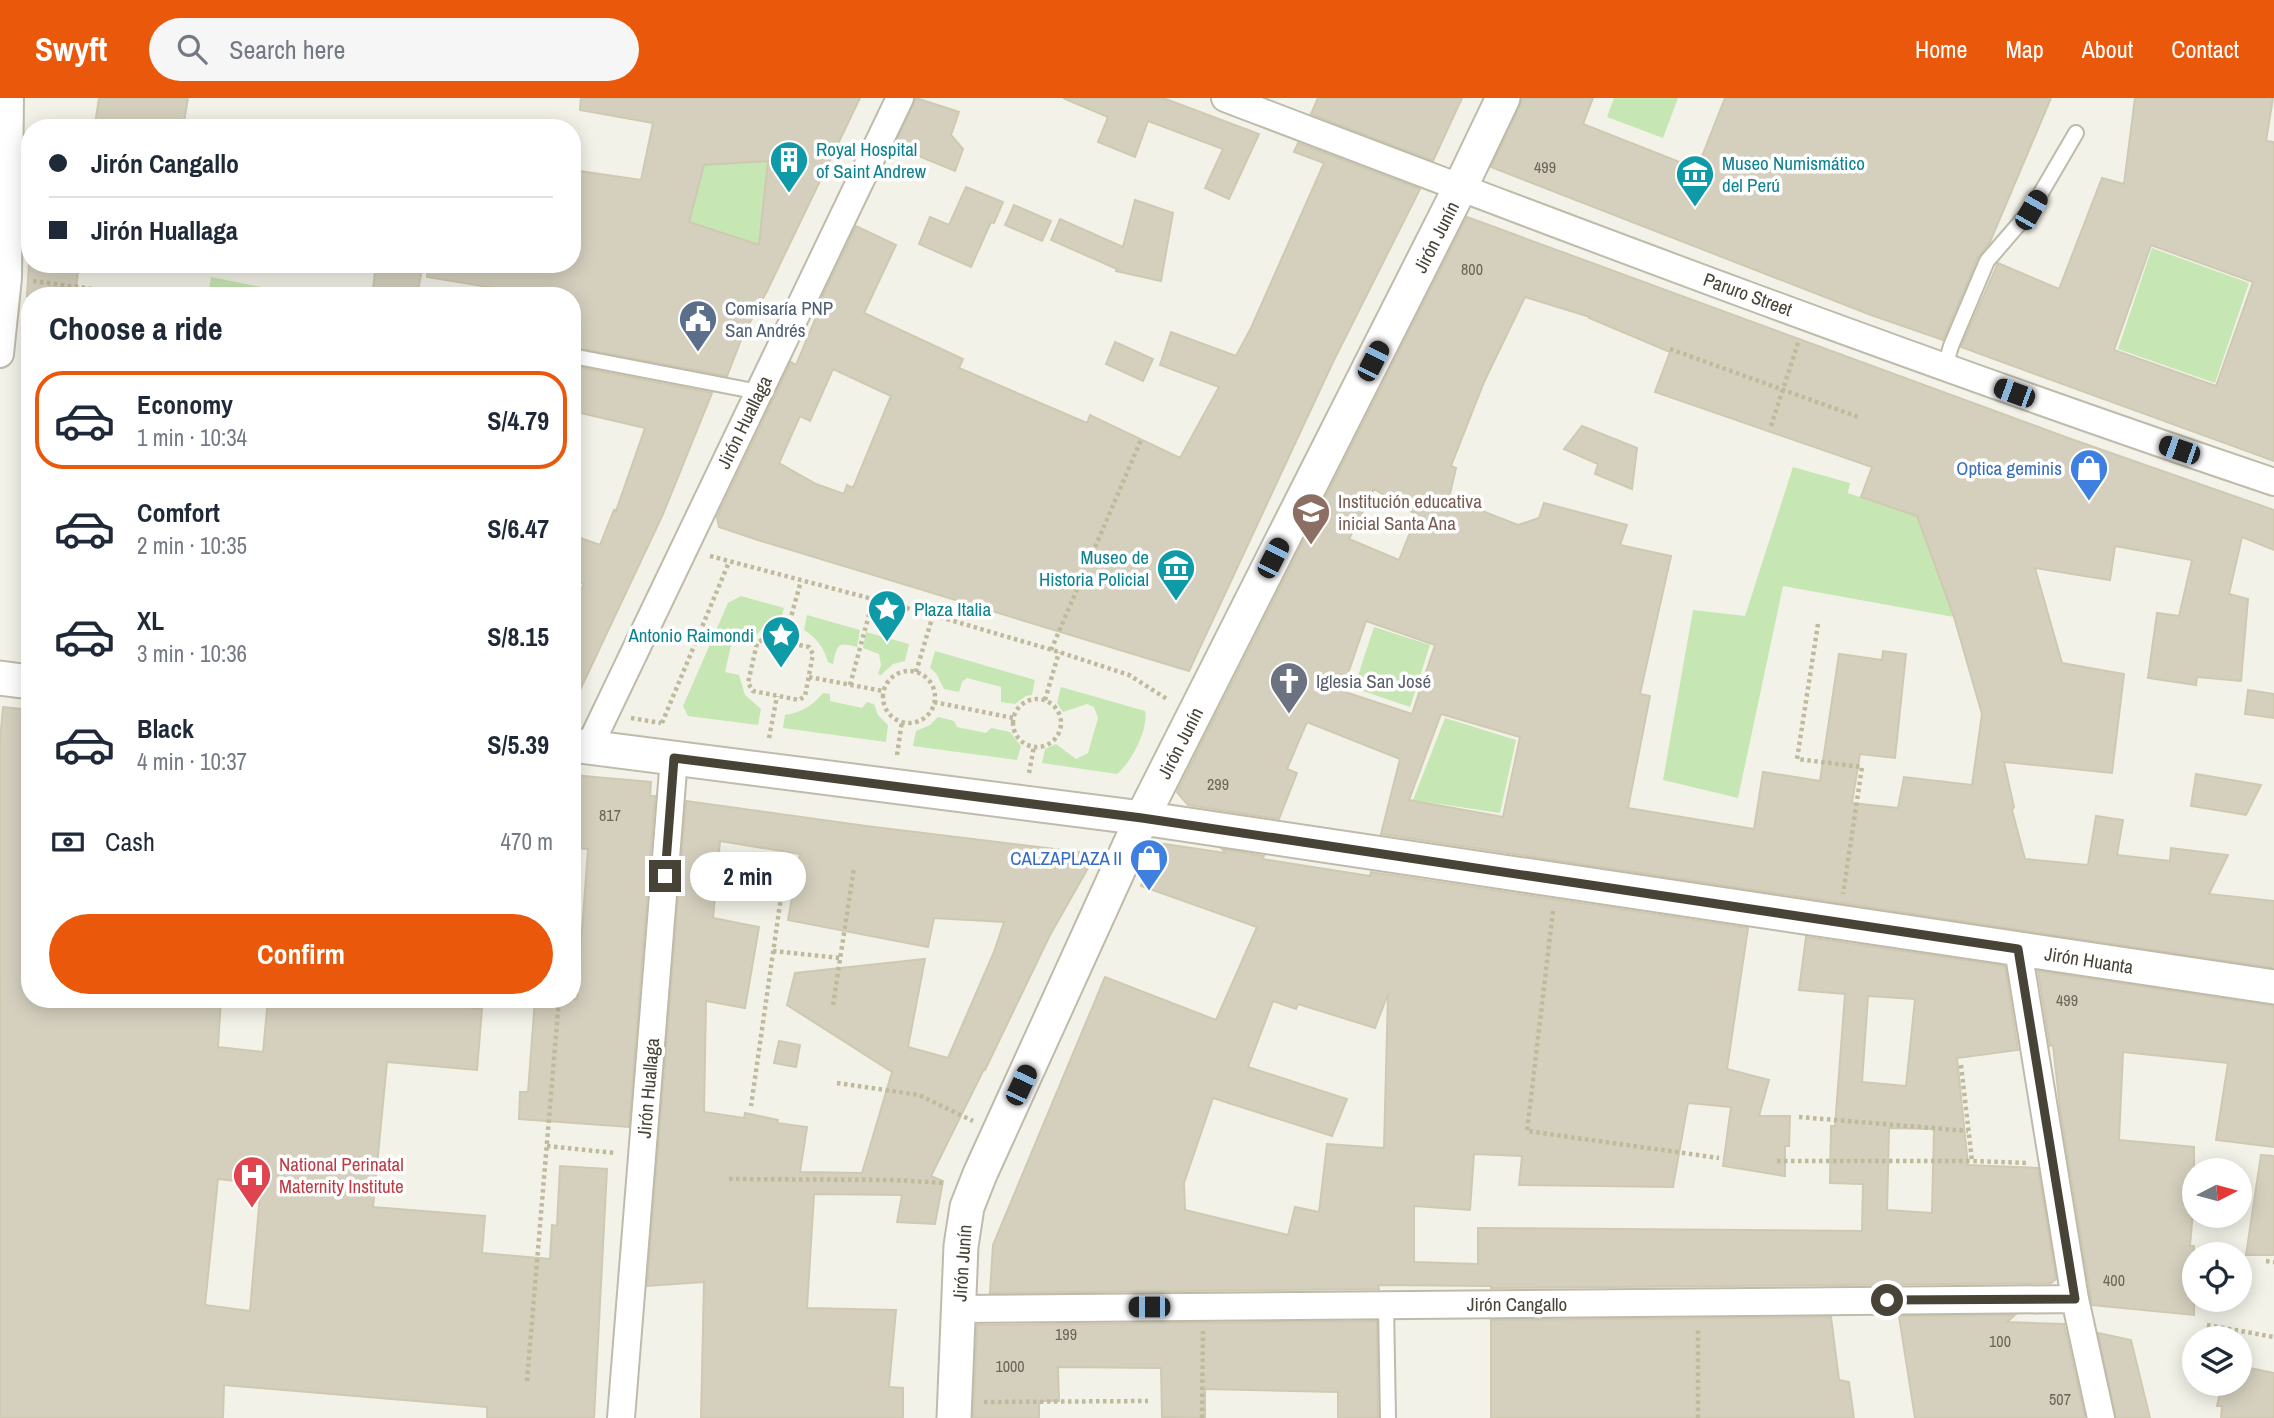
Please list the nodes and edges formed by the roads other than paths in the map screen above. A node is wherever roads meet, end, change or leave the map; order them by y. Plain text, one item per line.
1 (10, 98) edge
2 (900, 98) edge
3 (1225, 98) edge
4 (1503, 98) edge
5 (2076, 133) dead end
6 (1460, 188) junction
7 (0, 354) edge
8 (581, 356) edge
9 (1945, 367) junction
10 (759, 391) junction
11 (2274, 482) edge
12 (0, 678) edge
13 (21, 681) edge
14 (581, 746) edge
15 (674, 758) junction
16 (1142, 818) junction
17 (2018, 949) junction
18 (2274, 987) edge
19 (2075, 1299) junction
20 (1385, 1305) junction
21 (958, 1309) junction
22 (955, 1410) edge
23 (621, 1418) edge
24 (1388, 1418) edge
25 (2101, 1418) edge

1 - 7 street
2 - 10 street, Jirón Huallaga
3 - 6 street, Paruro Street
4 - 6 street, Jirón Junín
5 - 9 lane
6 - 9 street, Paruro Street
6 - 16 street, Jirón Junín
8 - 10 lane
9 - 11 street, Paruro Street
10 - 14 street, Jirón Huallaga
12 - 13 street
14 - 15 street, Jirón Huanta
15 - 16 street, Jirón Huanta
15 - 23 street, Jirón Huallaga
16 - 17 street, Jirón Huanta
16 - 21 street, Jirón Junín
17 - 18 street, Jirón Huanta
17 - 19 street
19 - 20 street, Jirón Cangallo
19 - 25 street
20 - 21 street, Jirón Cangallo
20 - 24 lane
21 - 22 street, Jirón Junín

